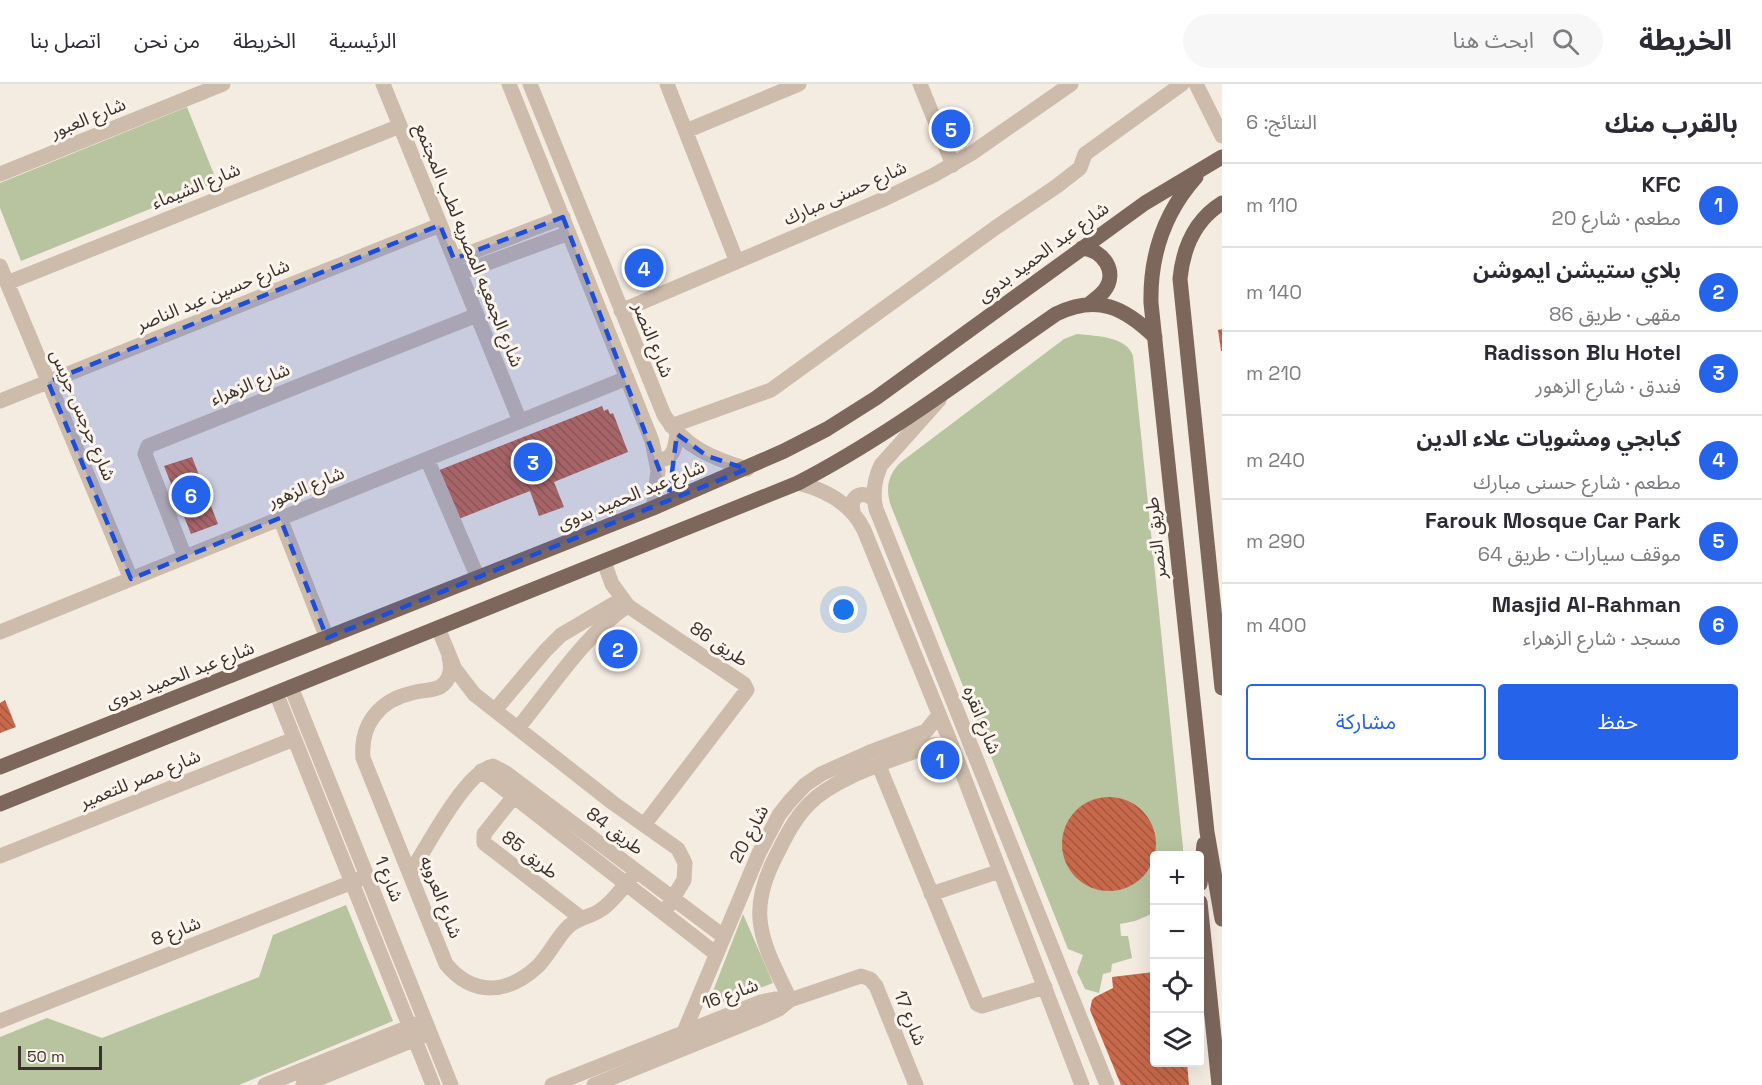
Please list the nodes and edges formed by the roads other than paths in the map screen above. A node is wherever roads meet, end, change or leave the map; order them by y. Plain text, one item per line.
1 (223, 84) edge
2 (383, 84) edge
3 (509, 84) edge
4 (530, 84) edge
5 (668, 84) edge
6 (799, 84) edge
7 (920, 84) edge
8 (1071, 84) edge
9 (1182, 84) edge
10 (1196, 84) edge
11 (400, 126) junction
12 (686, 131) junction
13 (1222, 136) edge
14 (1222, 157) edge
15 (953, 165) junction
16 (1206, 166) junction
17 (0, 174) edge
18 (1222, 203) edge
19 (563, 217) junction
20 (440, 225) junction
21 (569, 233) junction
22 (1082, 248) junction
23 (737, 262) junction
24 (0, 266) edge
25 (457, 266) junction
26 (7, 283) junction
27 (1089, 304) junction
28 (621, 311) junction
29 (477, 315) junction
30 (1155, 337) junction
31 (627, 378) junction
32 (48, 382) junction
33 (950, 387) junction
34 (0, 401) edge
35 (520, 421) junction
36 (674, 430) junction
37 (427, 459) junction
38 (657, 460) junction
39 (747, 469) junction
40 (798, 483) junction
41 (874, 500) junction
42 (653, 508) junction
43 (853, 511) junction
44 (280, 519) junction
45 (185, 557) junction
46 (604, 562) junction
47 (478, 578) junction
48 (131, 579) junction
49 (625, 603) junction
50 (438, 628) junction
51 (0, 632) edge
52 (327, 638) junction
53 (449, 657) junction
54 (1221, 679) edge
55 (291, 687) junction
56 (276, 693) junction
57 (495, 710) junction
58 (939, 715) junction
59 (518, 728) junction
60 (294, 739) junction
61 (952, 746) junction
62 (879, 766) junction
63 (0, 767) edge
64 (519, 791) junction
65 (0, 804) edge
66 (644, 825) junction
67 (1207, 832) junction
68 (759, 853) junction
69 (1204, 854) edge
70 (0, 856) edge
71 (773, 860) junction
72 (1000, 871) junction
73 (411, 872) junction
74 (367, 876) junction
75 (631, 877) junction
76 (352, 883) junction
77 (931, 894) junction
78 (673, 899) junction
79 (1200, 905) edge
80 (664, 913) junction
81 (581, 918) junction
82 (1222, 919) edge
83 (723, 936) junction
84 (715, 953) junction
85 (1045, 987) junction
86 (790, 1000) junction
87 (0, 1021) edge
88 (427, 1027) junction
89 (412, 1033) junction
90 (686, 1039) junction
91 (303, 1081) edge
92 (265, 1085) edge
93 (433, 1085) edge
94 (451, 1085) edge
95 (552, 1085) edge
96 (594, 1085) edge
97 (916, 1085) edge
98 (1082, 1085) edge
99 (1107, 1085) edge
100 (1219, 1085) edge

1 - 17 street, شارع العبور
2 - 11 street, شارع الجمعيه المصريه لطب المجتمع
3 - 19 street
4 - 28 street, شارع النصر
5 - 12 street
6 - 12 street
7 - 15 street
8 - 15 street, شارع حسنى مبارك
9 - 36 street
10 - 13 street
11 - 20 street, شارع الجمعيه المصريه لطب المجتمع
11 - 26 street, شارع الشيماء
12 - 23 street
14 - 16 main road, شارع عبد الحميد بدوى
15 - 23 street, شارع حسنى مبارك
16 - 22 main road, شارع عبد الحميد بدوى
16 - 30 main road, طريق النصر
18 - 54 main road
19 - 21 street
19 - 25 street
20 - 25 street, شارع الجمعيه المصريه لطب المجتمع
20 - 32 street, شارع حسين عبد الناصر
21 - 25 street
21 - 31 street
22 - 27 main road
22 - 39 main road, شارع عبد الحميد بدوى
23 - 28 street, شارع حسنى مبارك
24 - 26 street, شارع جرجس جريس
25 - 29 street, شارع الجمعيه المصريه لطب المجتمع
26 - 32 street, شارع جرجس جريس
27 - 30 main road
27 - 33 main road
28 - 36 street, شارع النصر
29 - 35 street, شارع الجمعيه المصريه لطب المجتمع
29 - 45 street, شارع الزهراء
30 - 67 main road, طريق النصر
31 - 35 street, شارع الزهور
31 - 38 street
32 - 34 street, شارع حسين عبد الناصر
32 - 48 street, شارع جرجس جريس
33 - 40 main road
33 - 41 street, شارع انقره
35 - 37 street, شارع الزهور
36 - 38 street
36 - 39 street, شارع النصر
37 - 44 street, شارع الزهور
37 - 47 street
38 - 42 street
39 - 42 main road, شارع عبد الحميد بدوى
40 - 43 street, شارع انقره
40 - 46 main road
41 - 43 street
41 - 99 street, شارع انقره
42 - 47 main road, شارع عبد الحميد بدوى
43 - 58 street, شارع انقره
44 - 45 street, شارع الزهور
44 - 52 street
45 - 48 street, شارع الزهور
46 - 49 street, طريق 86
46 - 50 main road
47 - 52 main road, شارع عبد الحميد بدوى
48 - 51 street, شارع الزهور
49 - 57 street
49 - 59 street
49 - 66 street, طريق 86
50 - 53 street
50 - 55 main road
52 - 63 main road, شارع عبد الحميد بدوى
53 - 57 street
53 - 73 street, شارع العروبه
55 - 56 main road
55 - 74 street, شارع 1
56 - 60 street, شارع 1
56 - 65 main road
57 - 59 street
58 - 61 street, شارع انقره
58 - 68 street, شارع 20
59 - 66 street
60 - 70 street, شارع مصر للتعمير
60 - 76 street, شارع 1
61 - 62 street, شارع 20
61 - 72 street, شارع انقره
62 - 71 street, شارع 20
62 - 77 street
64 - 73 street, طريق 84
64 - 75 street, طريق 84
64 - 81 street, طريق 85
66 - 78 street
67 - 69 main road
67 - 82 main road, طريق النصر
68 - 71 street
68 - 83 street, شارع 20
71 - 86 street, شارع 20
72 - 77 street
72 - 85 street, شارع انقره
73 - 81 street, شارع العروبه
74 - 76 street, شارع 8
74 - 88 street, شارع 1
75 - 78 street, طريق 84
75 - 80 street, طريق 84
75 - 81 street, شارع العروبه
76 - 87 street, شارع 8
76 - 89 street, شارع 1
77 - 85 street
78 - 80 street
78 - 83 street, طريق 84
79 - 100 main road
80 - 84 street, طريق 84
83 - 84 street, شارع 20
84 - 90 street, شارع 20
85 - 98 street, شارع انقره
86 - 90 street, شارع 16
86 - 97 street, شارع 17
88 - 89 street
88 - 94 street, شارع 1
89 - 91 street
89 - 93 street, شارع 1
90 - 95 street, شارع 16
90 - 96 street, شارع 16
91 - 92 street

